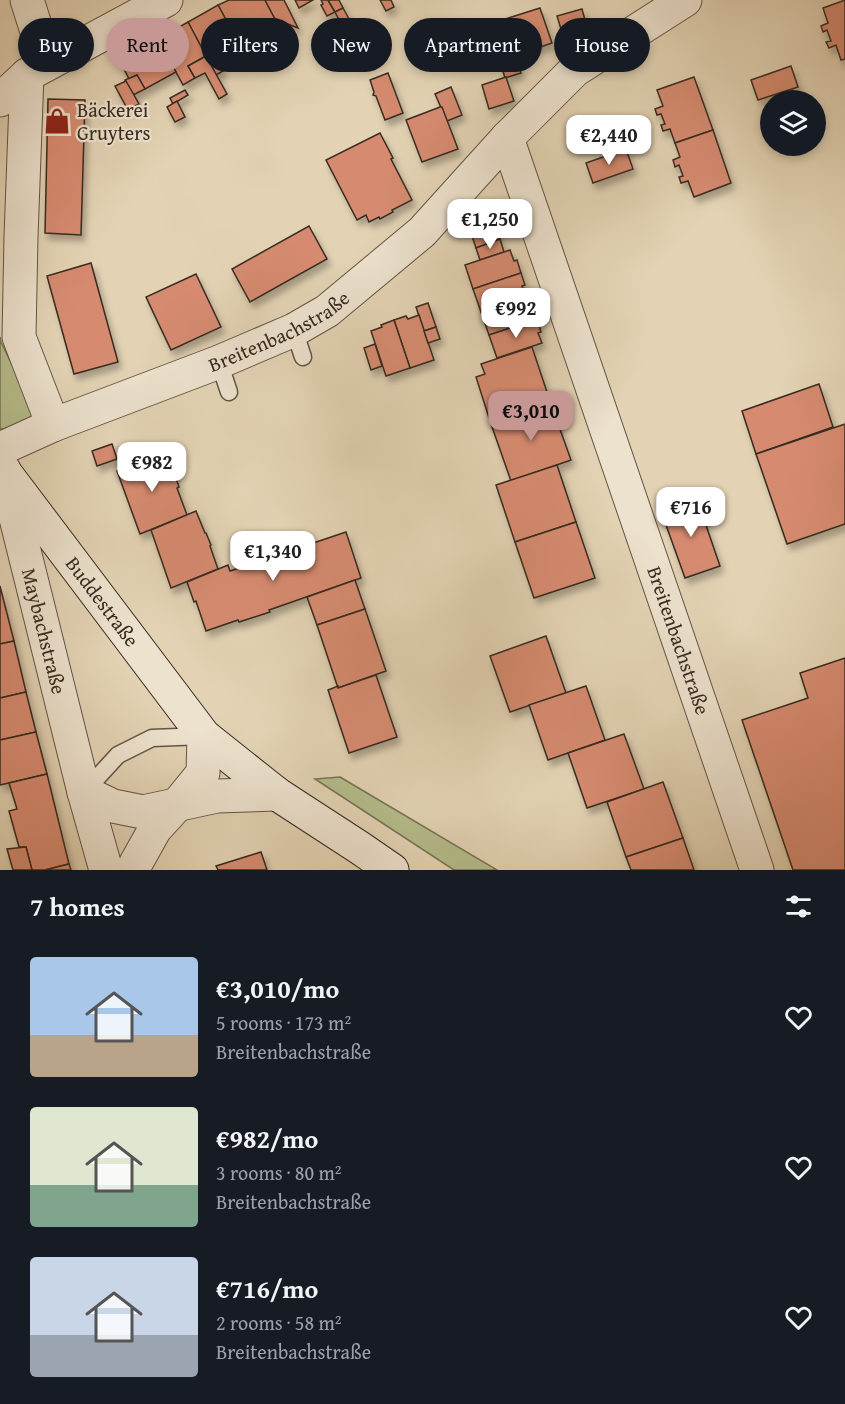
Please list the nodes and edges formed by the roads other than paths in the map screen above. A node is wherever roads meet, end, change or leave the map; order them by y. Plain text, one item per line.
1 (27, 0) edge
2 (165, 0) edge
3 (685, 0) edge
4 (30, 18) edge
5 (94, 38) edge
6 (33, 72) edge
7 (37, 72) edge
8 (0, 100) edge
9 (507, 138) junction
10 (219, 362) junction
11 (229, 392) dead end
12 (53, 425) junction
13 (1, 462) edge
14 (204, 736) junction
15 (84, 792) junction
16 (277, 794) junction
17 (176, 806) junction
18 (106, 870) edge
19 (134, 870) edge
20 (392, 870) edge
21 (758, 870) edge

1 - 4 street
2 - 5 street
3 - 9 street, Breitenbachstraße
6 - 8 street
7 - 12 street
9 - 10 street, Breitenbachstraße
9 - 21 street, Breitenbachstraße
10 - 11 lane
10 - 12 street, Breitenbachstraße
12 - 13 street, Breitenbachstraße
13 - 14 street, Buddestraße
13 - 15 street, Maybachstraße
14 - 15 lane
14 - 16 street, Buddestraße
14 - 17 street
15 - 17 street
15 - 18 street, Maybachstraße
16 - 17 street
16 - 20 street, Buddestraße
17 - 19 street

